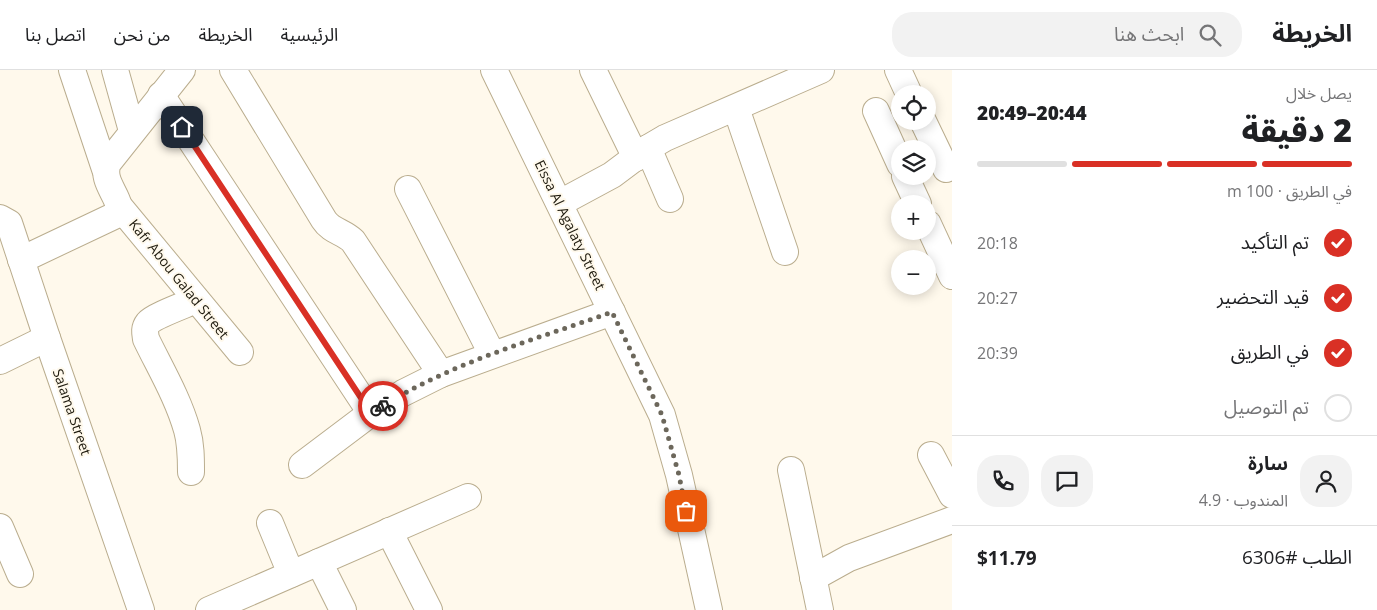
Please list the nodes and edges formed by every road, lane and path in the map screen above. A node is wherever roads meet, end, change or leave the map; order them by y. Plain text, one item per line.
1 (72, 70) edge
2 (116, 70) edge
3 (182, 70) edge
4 (233, 70) edge
5 (494, 70) edge
6 (593, 70) edge
7 (821, 70) edge
8 (898, 70) edge
9 (906, 85) edge
10 (161, 95) junction
11 (736, 108) junction
12 (876, 110) dead end
13 (927, 130) edge
14 (132, 131) junction
15 (891, 144) edge
16 (642, 153) junction
17 (105, 169) junction
18 (946, 170) dead end
19 (408, 189) dead end
20 (670, 199) dead end
21 (560, 203) junction
22 (119, 206) junction
23 (0, 218) edge
24 (935, 240) edge
25 (785, 252) dead end
26 (21, 260) junction
27 (952, 276) edge
28 (196, 300) junction
29 (612, 312) junction
30 (46, 338) junction
31 (240, 352) dead end
32 (492, 354) junction
33 (0, 361) edge
34 (441, 374) junction
35 (371, 413) junction
36 (932, 455) dead end
37 (302, 465) dead end
38 (791, 470) dead end
39 (191, 472) dead end
40 (952, 495) edge
41 (468, 497) dead end
42 (952, 520) edge
43 (270, 523) dead end
44 (0, 527) edge
45 (389, 531) junction
46 (319, 562) junction
47 (20, 574) dead end
48 (291, 574) junction
49 (813, 578) junction
50 (141, 610) edge
51 (208, 610) edge
52 (343, 610) edge
53 (429, 610) edge
54 (709, 610) edge
55 (820, 610) edge

1 - 17 street, Kafr Abou Galad Street
2 - 14 street
3 - 10 street
4 - 34 street
5 - 21 street, Eissa Al Agalaty Street
6 - 16 street
7 - 11 street
8 - 9 street
10 - 14 street
10 - 35 street
11 - 16 street
11 - 25 street
12 - 15 street
13 - 18 street
14 - 17 street
16 - 20 street
16 - 21 street
17 - 22 street, Kafr Abou Galad Street
19 - 32 street
21 - 29 street, Eissa Al Agalaty Street
22 - 26 street
22 - 28 street, Kafr Abou Galad Street
23 - 26 street, Salama Street
24 - 27 street
26 - 30 street, Salama Street
28 - 31 street, Kafr Abou Galad Street
28 - 39 street
29 - 32 street
29 - 54 street, Eissa Al Agalaty Street
30 - 33 street
30 - 50 street, Salama Street
32 - 34 street
34 - 35 street
35 - 37 street
36 - 40 street
38 - 49 street
41 - 45 street
42 - 49 street
43 - 48 street
44 - 47 street
45 - 46 street
45 - 53 street
46 - 48 street
46 - 52 street
48 - 51 street
49 - 55 street

